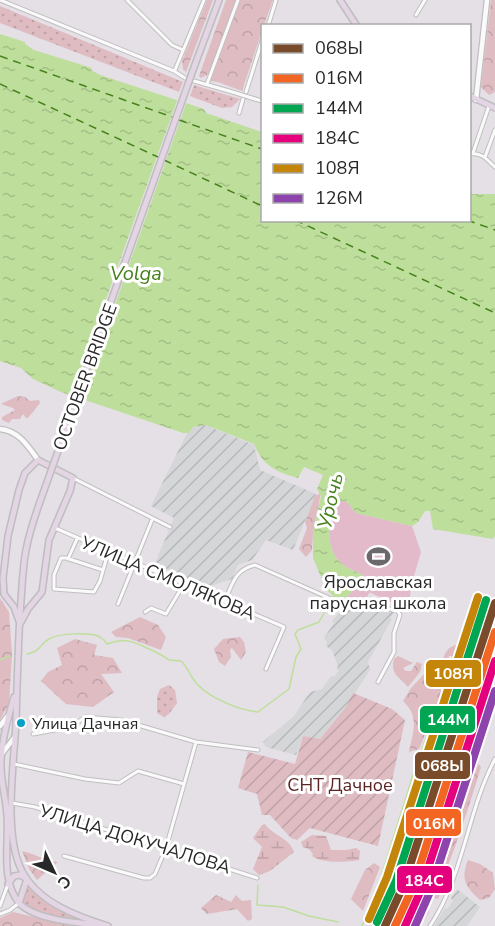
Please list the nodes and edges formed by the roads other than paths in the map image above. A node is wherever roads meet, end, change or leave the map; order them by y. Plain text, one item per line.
1 (0, 0) edge
2 (127, 0) edge
3 (204, 0) edge
4 (219, 0) edge
5 (238, 0) edge
6 (276, 0) edge
7 (340, 0) edge
8 (425, 0) edge
9 (487, 0) edge
10 (416, 15) dead end
11 (269, 24) edge
12 (356, 24) edge
13 (261, 44) edge
14 (183, 50) junction
15 (174, 71) junction
16 (185, 78) dead end
17 (194, 81) dead end
18 (207, 84) junction
19 (246, 92) dead end
20 (471, 97) edge
21 (243, 99) dead end
22 (476, 100) junction
23 (261, 101) edge
24 (495, 101) edge
25 (490, 106) edge
26 (239, 113) dead end
27 (495, 130) edge
28 (471, 154) edge
29 (486, 157) junction
30 (495, 167) edge
31 (0, 429) edge
32 (38, 459) junction
33 (73, 478) junction
34 (152, 520) junction
35 (170, 527) dead end
36 (53, 528) junction
37 (77, 539) junction
38 (108, 553) junction
39 (68, 559) junction
40 (135, 563) junction
41 (103, 570) junction
42 (184, 584) junction
43 (22, 586) junction
44 (5, 596) junction
45 (39, 596) junction
46 (224, 602) junction
47 (118, 604) dead end
48 (145, 612) dead end
49 (20, 624) junction
50 (266, 669) dead end
51 (378, 682) dead end
52 (16, 688) junction
53 (9, 715) junction
54 (0, 726) edge
55 (33, 734) dead end
56 (15, 736) junction
57 (196, 742) junction
58 (258, 750) dead end
59 (1, 755) edge
60 (495, 759) edge
61 (14, 764) junction
62 (184, 784) junction
63 (0, 795) edge
64 (4, 802) junction
65 (12, 803) junction
66 (166, 848) junction
67 (63, 856) dead end
68 (257, 878) dead end
69 (27, 879) junction
70 (8, 884) junction
71 (19, 903) junction
72 (0, 906) edge
73 (0, 914) edge
74 (105, 926) edge
75 (430, 926) edge

1 - 15 street
2 - 14 street
3 - 14 street
4 - 43 main road, OCTOBER BRIDGE, bridge
5 - 18 street
6 - 11 street
7 - 12 main road
8 - 10 street
9 - 22 main road
13 - 19 street
14 - 15 street
15 - 16 street
17 - 18 street
18 - 23 street, bridge
20 - 22 main road
21 - 26 street
22 - 25 main road
24 - 25 main road
25 - 28 street
27 - 29 street
28 - 29 street
29 - 30 street
31 - 32 main road
32 - 33 main road
32 - 44 main road
33 - 34 street
33 - 36 main road
34 - 35 street
34 - 40 street
36 - 37 street, УЛИЦА СМОЛЯКОВА
36 - 45 main road
37 - 38 street, УЛИЦА СМОЛЯКОВА
37 - 39 street
38 - 40 street, УЛИЦА СМОЛЯКОВА
38 - 41 street
39 - 41 street
39 - 41 street
40 - 42 street, УЛИЦА СМОЛЯКОВА
40 - 47 street
42 - 46 street, УЛИЦА СМОЛЯКОВА
42 - 48 street
43 - 44 main road
43 - 45 main road
43 - 49 main road, OCTOBER BRIDGE
44 - 49 main road
45 - 49 main road
46 - 50 street, УЛИЦА СМОЛЯКОВА
46 - 51 street
49 - 52 main road, OCTOBER BRIDGE
52 - 53 main road
52 - 56 main road
53 - 54 main road
53 - 59 main road
55 - 57 street
56 - 59 main road
56 - 61 main road
57 - 58 street
57 - 62 street
59 - 64 main road
60 - 75 street
61 - 62 street
61 - 65 main road
62 - 66 street
63 - 64 main road
64 - 70 main road
65 - 66 street, УЛИЦА ДОКУЧАЛОВА
65 - 69 main road
66 - 67 street
66 - 68 street, УЛИЦА ДОКУЧАЛОВА
69 - 70 main road
69 - 71 main road
69 - 74 main road
70 - 71 main road
70 - 72 street
71 - 73 street
71 - 74 main road

